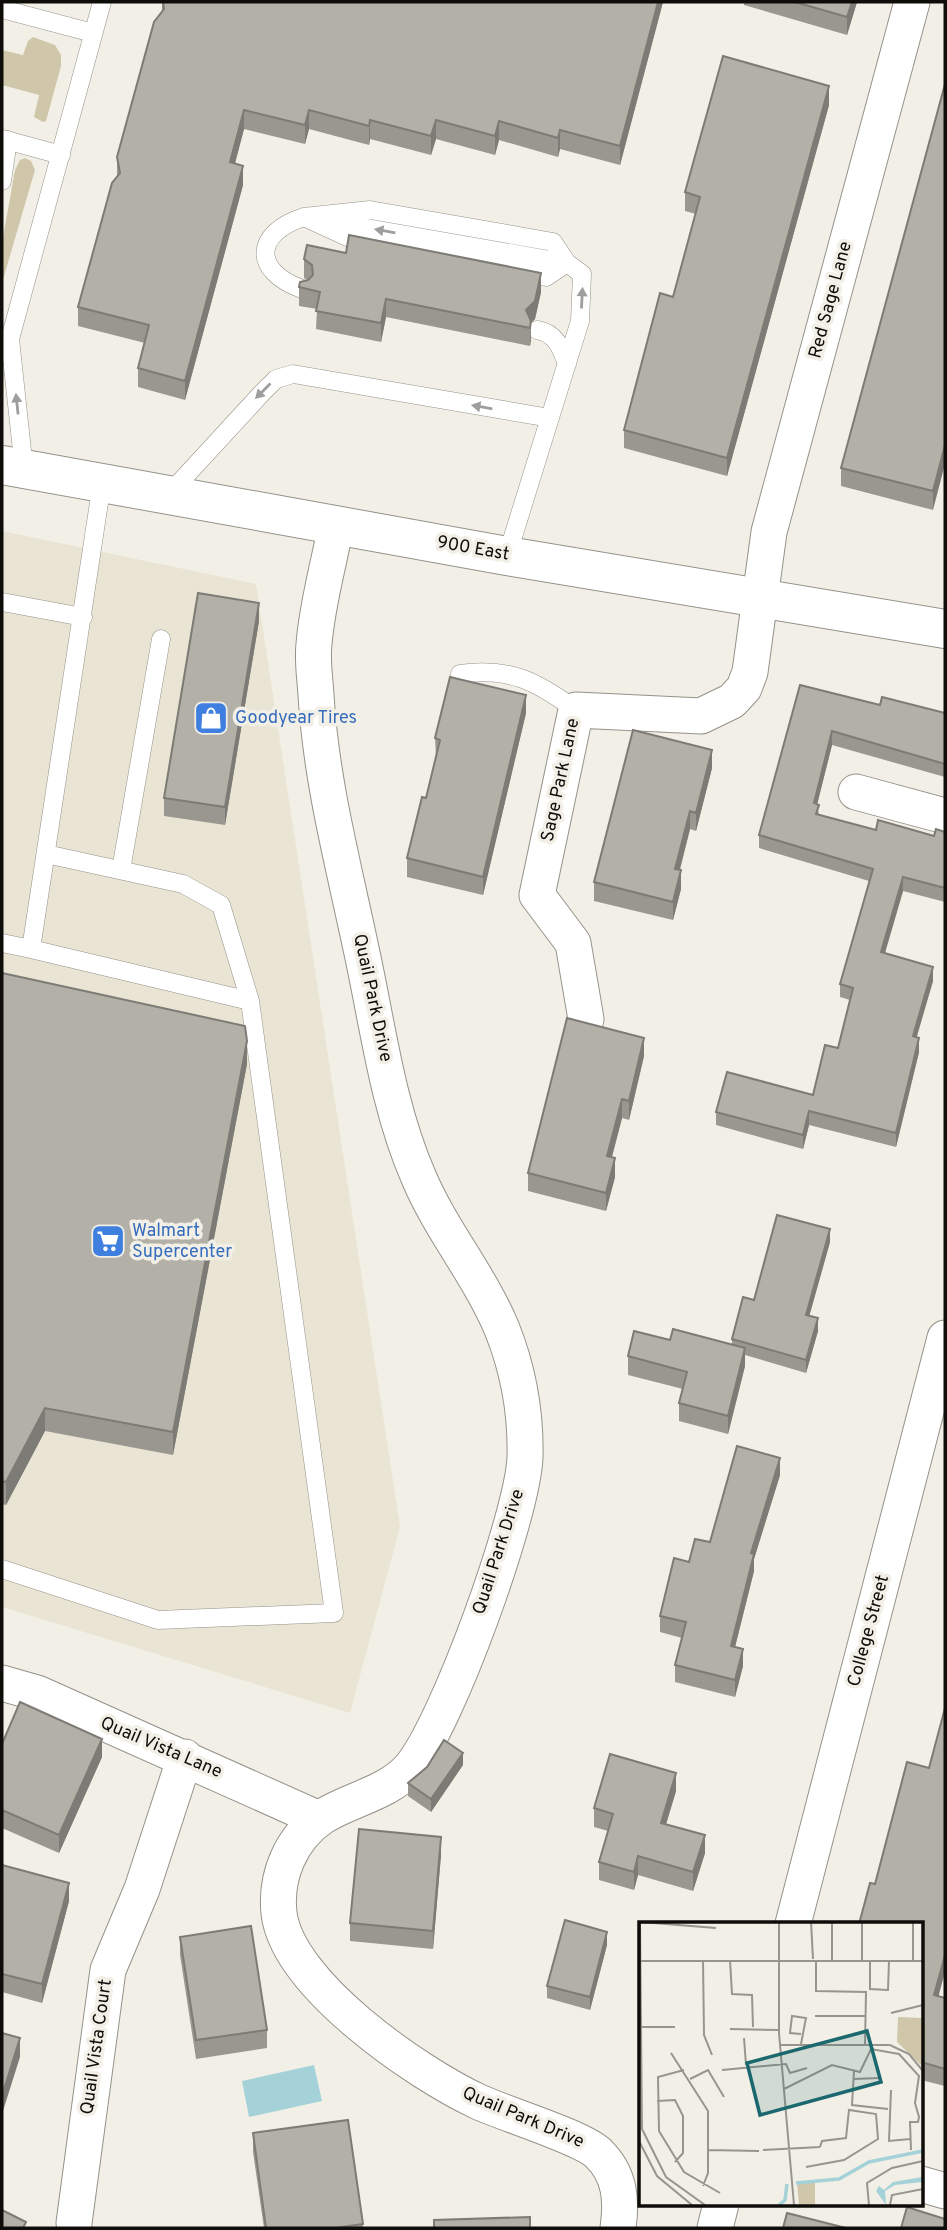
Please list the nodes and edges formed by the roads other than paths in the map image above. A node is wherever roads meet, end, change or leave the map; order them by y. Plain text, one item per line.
1 (102, 2) edge
2 (912, 2) edge
3 (2, 9) edge
4 (93, 33) junction
5 (5, 139) edge
6 (61, 155) junction
7 (2, 181) edge
8 (302, 289) edge
9 (537, 330) dead end
10 (6, 346) edge
11 (567, 364) junction
12 (550, 418) junction
13 (13, 467) edge
14 (102, 483) junction
15 (168, 495) junction
16 (336, 525) junction
17 (507, 556) junction
18 (760, 600) junction
19 (2, 602) edge
20 (83, 617) junction
21 (945, 629) edge
22 (161, 639) dead end
23 (460, 674) dead end
24 (576, 710) junction
25 (856, 792) dead end
26 (945, 816) edge
27 (46, 854) junction
28 (121, 870) junction
29 (2, 943) edge
30 (31, 949) junction
31 (250, 1001) junction
32 (586, 1019) dead end
33 (945, 1338) edge
34 (2, 1569) edge
35 (2, 1683) edge
36 (185, 1757) junction
37 (319, 1819) junction
38 (794, 1922) edge
39 (922, 2184) edge
40 (945, 2191) edge
41 (720, 2206) edge
42 (75, 2222) dead end
43 (618, 2228) edge
44 (715, 2228) edge

1 - 4 lane
2 - 18 street, Red Sage Lane
3 - 4 lane
4 - 6 lane
5 - 6 lane
5 - 7 lane
6 - 10 lane
11 -> 8 lane
9 - 11 lane
13 -> 10 lane
11 - 12 lane
12 -> 15 lane
12 - 17 lane
13 - 14 main road, 900 East
14 - 15 main road, 900 East
14 - 20 lane
15 - 16 main road, 900 East
16 - 17 main road, 900 East
16 - 37 street, Quail Park Drive
17 - 18 main road, 900 East
18 - 21 main road, 900 East
18 - 24 street, Sage Park Lane
19 - 20 lane
20 - 27 lane
22 - 28 lane
23 - 24 lane
24 - 32 street, Sage Park Lane
25 - 26 street
27 - 28 lane
27 - 30 lane
28 - 31 lane
29 - 30 lane
30 - 31 lane
31 - 34 lane
33 - 38 street, College Street
35 - 36 street, Quail Vista Lane
36 - 37 street, Quail Vista Lane
36 - 42 street, Quail Vista Court
37 - 43 street, Quail Park Drive
39 - 40 street
41 - 44 street

